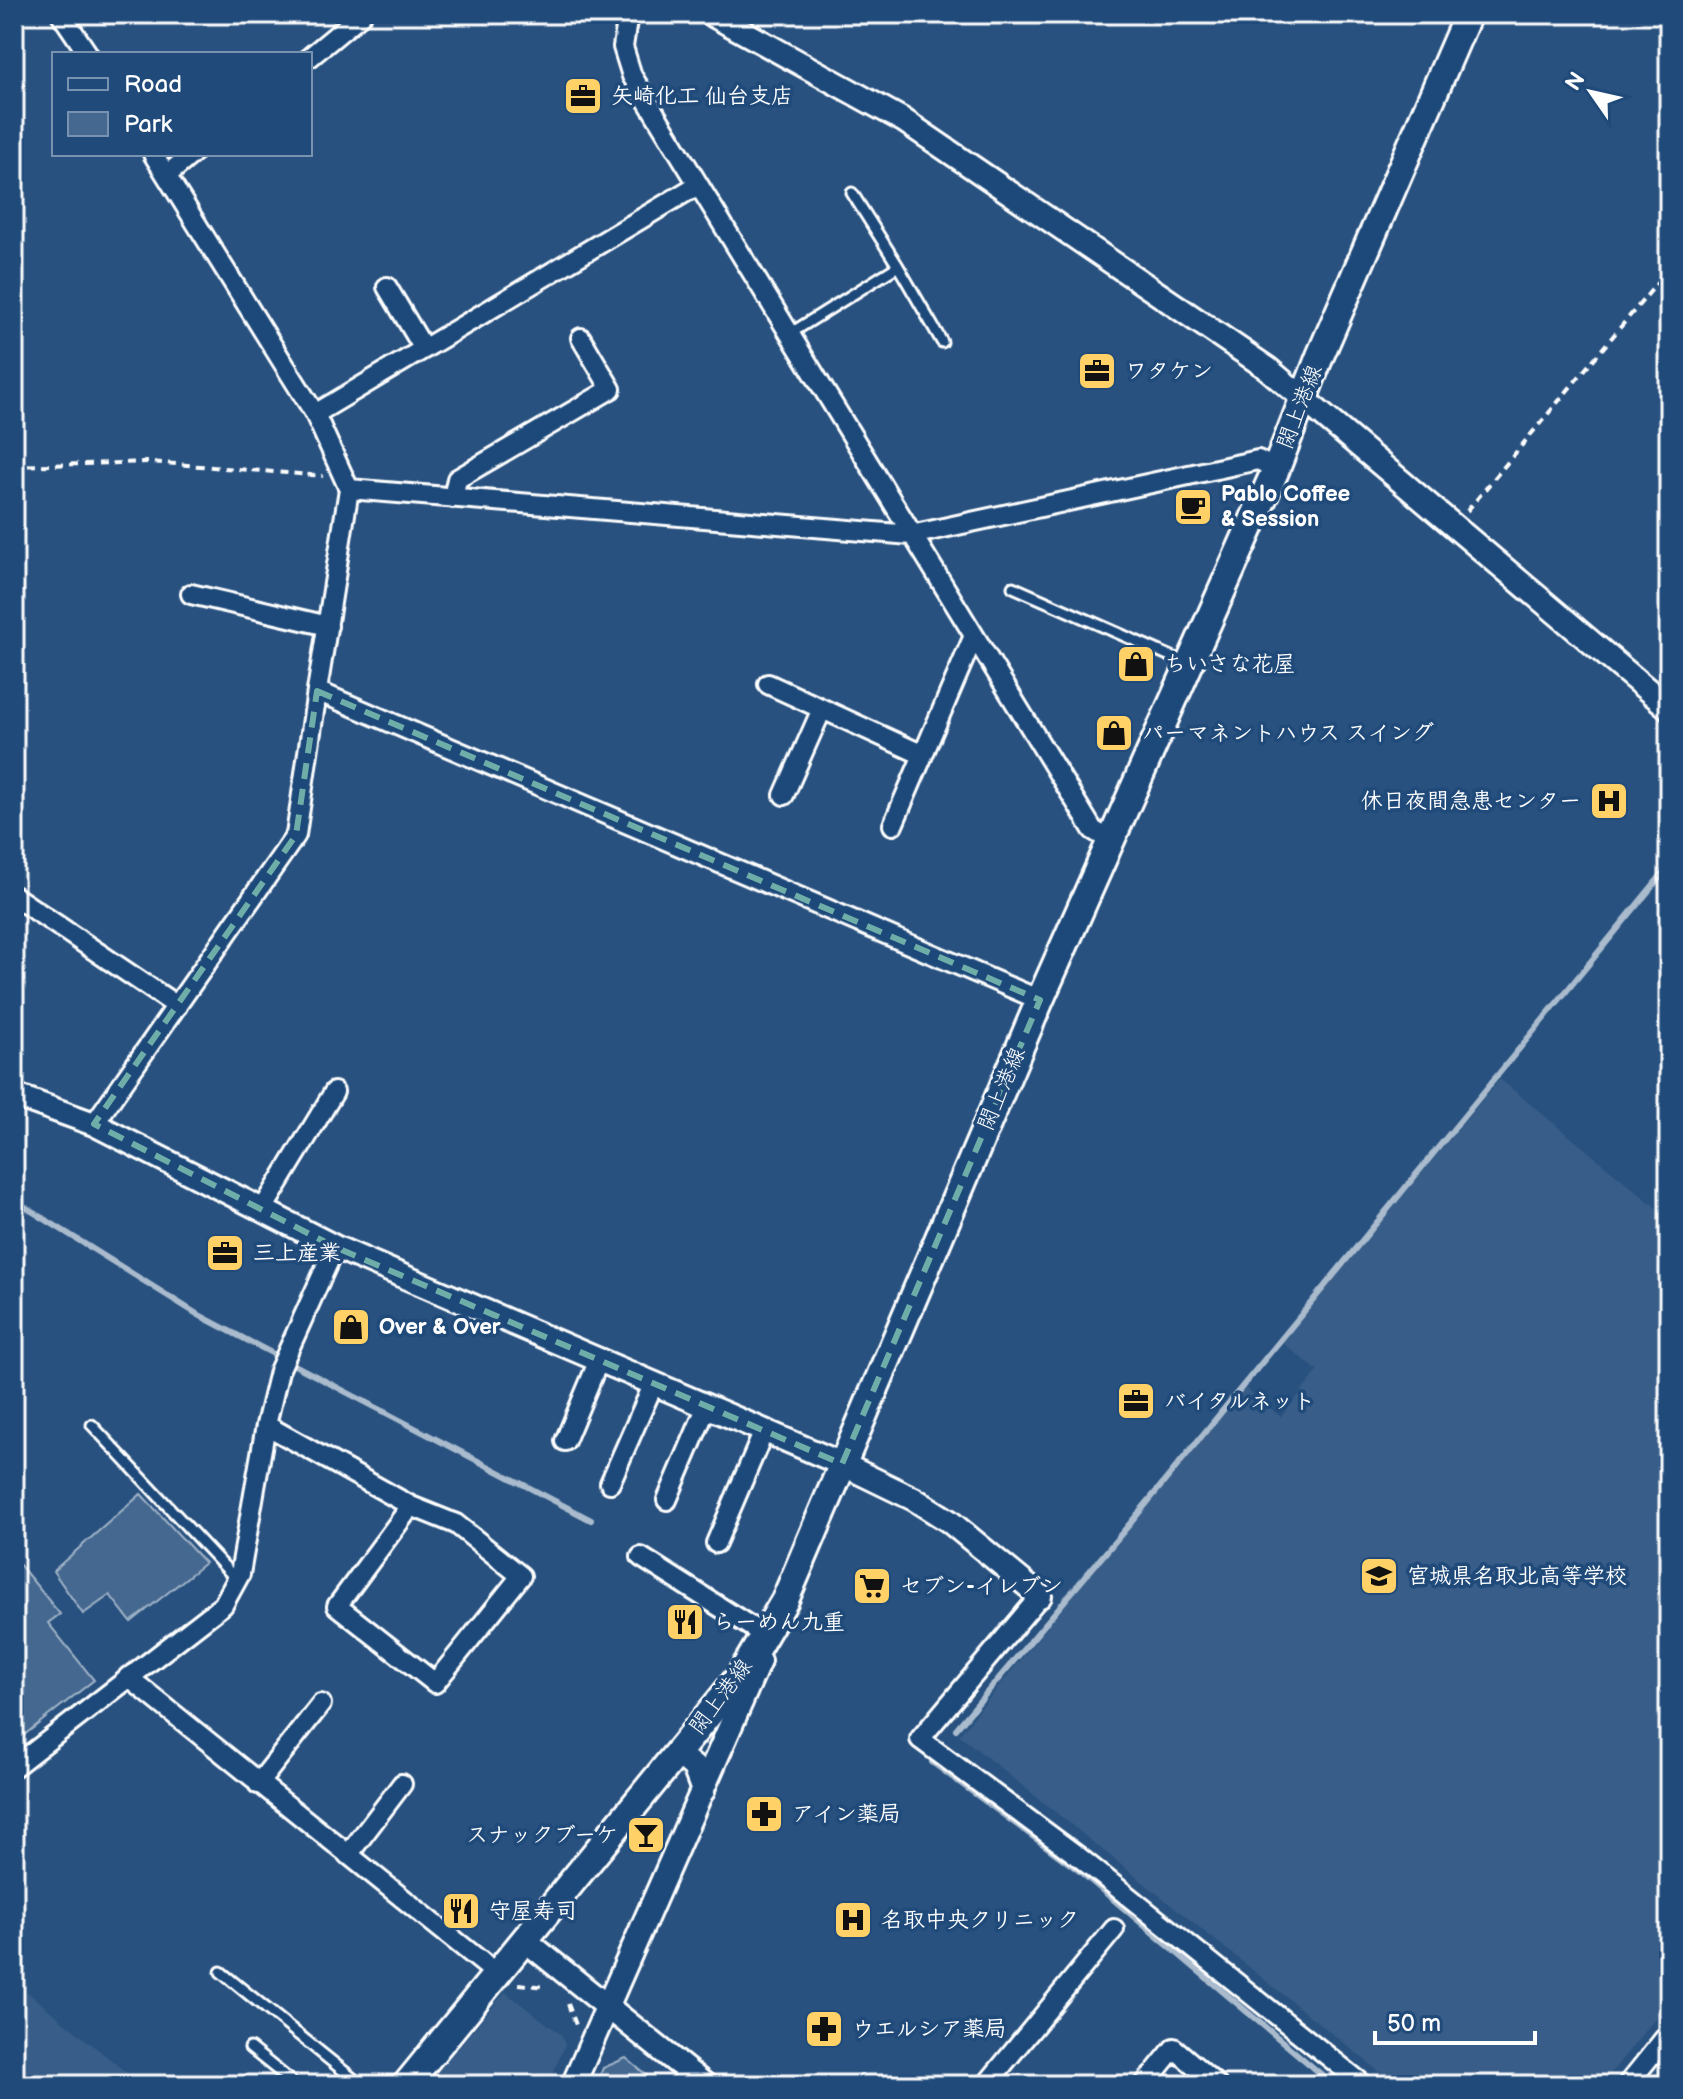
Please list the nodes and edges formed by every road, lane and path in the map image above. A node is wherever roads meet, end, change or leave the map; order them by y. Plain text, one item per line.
1 (61, 14) edge
2 (362, 14) edge
3 (628, 14) edge
4 (711, 14) edge
5 (1468, 14) edge
6 (87, 52) edge
7 (312, 55) edge
8 (154, 156) edge
9 (190, 156) edge
10 (167, 175) junction
11 (696, 186) junction
12 (852, 193) dead end
13 (898, 266) junction
14 (1669, 269) edge
15 (387, 287) dead end
16 (791, 333) junction
17 (581, 338) dead end
18 (942, 342) dead end
19 (424, 349) junction
20 (1303, 398) junction
21 (315, 414) junction
22 (14, 466) edge
23 (1276, 469) junction
24 (347, 484) junction
25 (453, 498) junction
26 (1455, 525) junction
27 (911, 535) junction
28 (1013, 587) dead end
29 (191, 594) dead end
30 (328, 626) junction
31 (973, 638) junction
32 (1189, 664) junction
33 (768, 684) dead end
34 (317, 691) junction
35 (1669, 708) edge
36 (822, 709) junction
37 (923, 755) junction
38 (784, 795) dead end
39 (893, 825) dead end
40 (1111, 841) junction
41 (14, 896) edge
42 (1040, 1000) junction
43 (177, 1006) junction
44 (334, 1092) dead end
45 (14, 1095) edge
46 (94, 1124) junction
47 (263, 1209) junction
48 (335, 1247) junction
49 (599, 1360) junction
50 (654, 1383) junction
51 (707, 1406) junction
52 (92, 1425) dead end
53 (266, 1425) junction
54 (764, 1431) junction
55 (565, 1441) dead end
56 (842, 1464) junction
57 (610, 1483) dead end
58 (667, 1500) dead end
59 (411, 1506) junction
60 (716, 1543) dead end
61 (641, 1557) dead end
62 (237, 1580) junction
63 (1040, 1596) joint
64 (785, 1600) junction
65 (764, 1635) junction
66 (128, 1677) junction
67 (321, 1704) dead end
68 (678, 1754) junction
69 (14, 1767) edge
70 (258, 1784) junction
71 (402, 1784) dead end
72 (703, 1791) junction
73 (348, 1855) junction
74 (1114, 1929) dead end
75 (526, 1941) junction
76 (221, 1972) dead end
77 (508, 1980) junction
78 (556, 1993) dead end
79 (568, 2001) dead end
80 (606, 2006) junction
81 (577, 2029) dead end
82 (1669, 2033) edge
83 (250, 2048) dead end
84 (296, 2085) edge
85 (361, 2085) edge
86 (406, 2085) edge
87 (573, 2085) edge
88 (705, 2085) edge
89 (986, 2085) edge
90 (1144, 2085) edge
91 (1217, 2085) edge
92 (1364, 2085) edge
93 (1627, 2085) edge

1 - 6 street
2 - 7 street
3 - 11 street
4 - 20 street
5 - 20 main road, 閖上港線
8 - 10 street
9 - 10 street
10 - 21 street
11 - 16 street
11 - 19 street
12 - 13 lane
13 - 16 lane
13 - 18 lane
14 - 26 path
15 - 19 street
16 - 27 street
17 - 25 street
19 - 21 street
20 - 23 main road, 閖上港線
20 - 26 street
21 - 24 street
22 - 24 path
23 - 27 street
23 - 32 main road, 閖上港線
24 - 25 street
24 - 30 street
25 - 27 street
26 - 35 street
27 - 31 street
28 - 32 lane
29 - 30 street
30 - 34 street
31 - 37 street
31 - 40 street
32 - 40 main road, 閖上港線
33 - 36 street
34 - 42 street
34 - 43 street
36 - 37 street
36 - 38 street
37 - 39 street
40 - 42 main road, 閖上港線
41 - 43 street
42 - 56 main road, 閖上港線
43 - 46 street
44 - 47 street
45 - 46 street
46 - 47 street
47 - 48 street
48 - 49 street
48 - 53 street
49 - 50 street
49 - 55 street
50 - 51 street
50 - 57 street
51 - 54 street
51 - 58 street
52 - 62 lane
53 - 59 street
53 - 62 street
54 - 56 street
54 - 60 street
56 - 63 street
56 - 64 main road, 閖上港線
59 - 59 street
61 - 65 street
62 - 66 street
63 - 92 street
64 - 65 main road, 閖上港線
64 - 72 street
65 - 68 main road, 閖上港線
66 - 69 street
66 - 70 street
67 - 70 street
68 - 72 street
68 - 75 main road, 閖上港線
70 - 73 street
71 - 73 street
72 - 80 street
73 - 77 street
74 - 89 street
75 - 77 main road, 閖上港線
75 - 80 street
76 - 85 lane
77 - 78 path
77 - 86 main road, 閖上港線
79 - 81 path
80 - 87 street
80 - 88 street
82 - 93 street
83 - 84 lane
90 - 91 street

